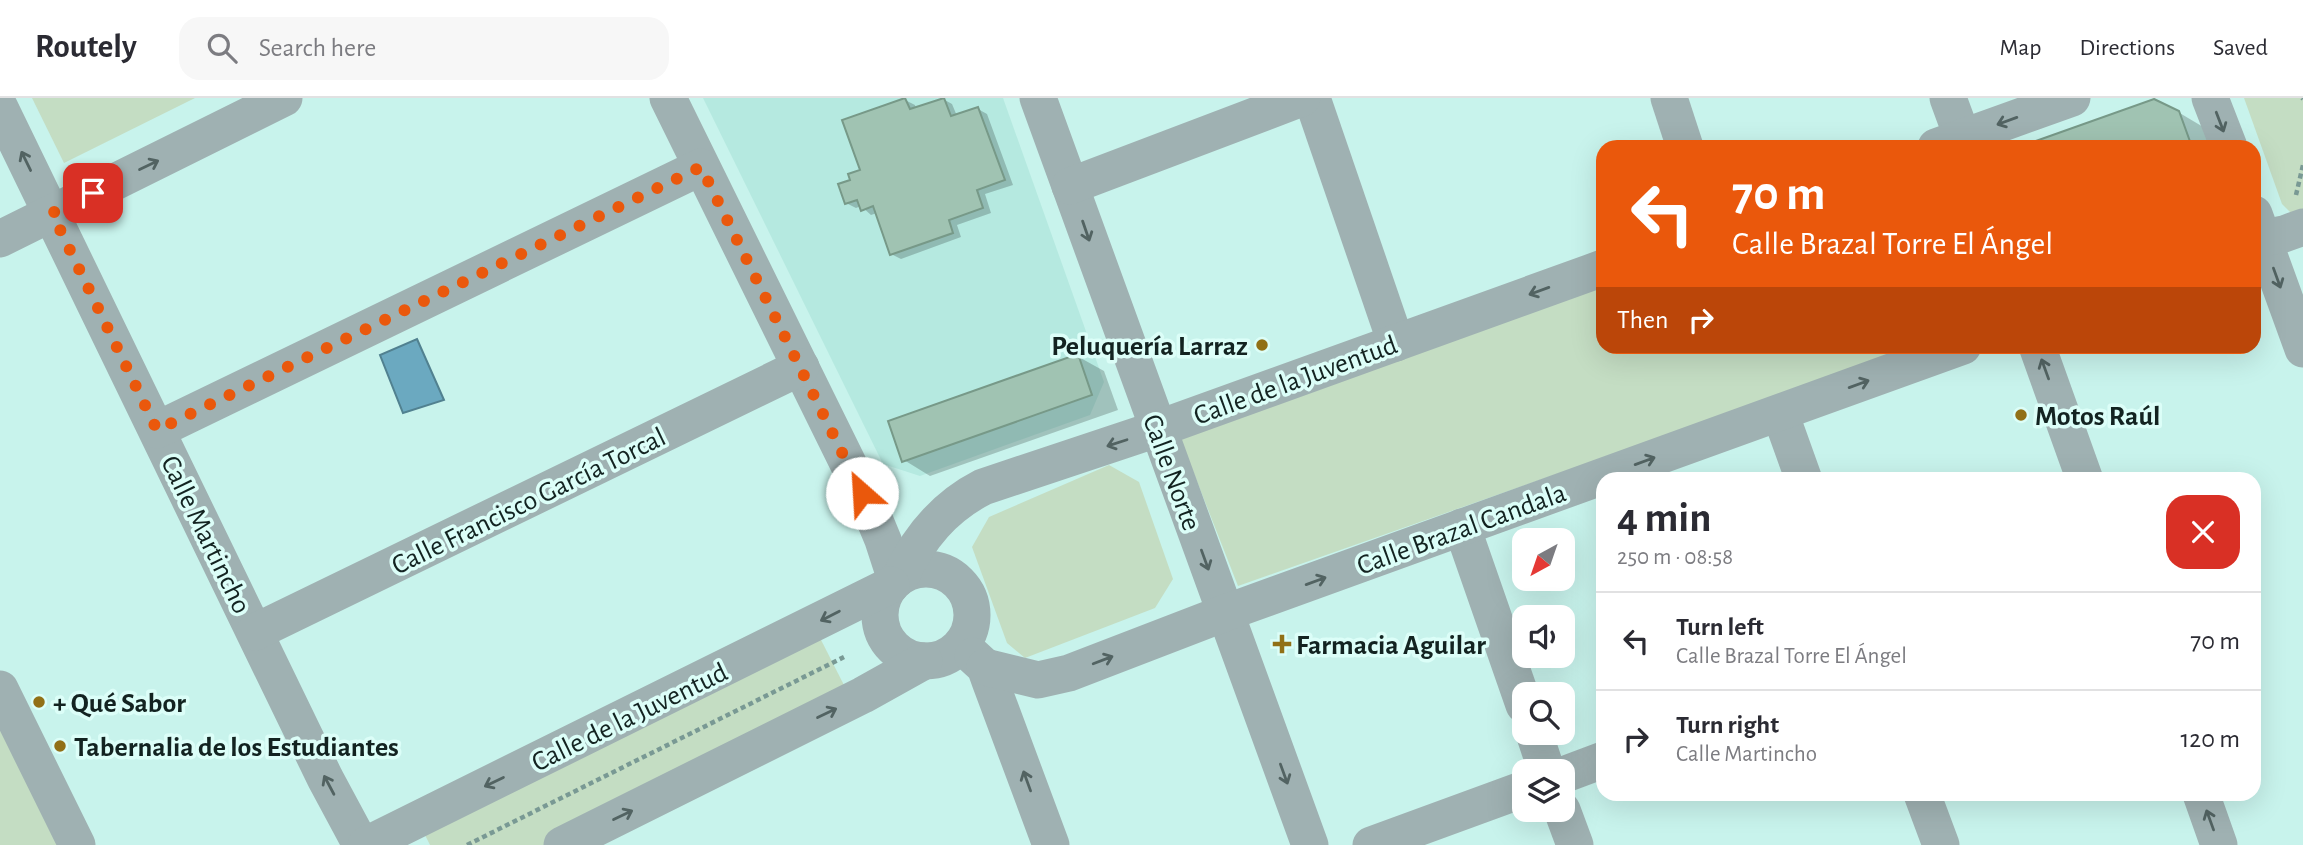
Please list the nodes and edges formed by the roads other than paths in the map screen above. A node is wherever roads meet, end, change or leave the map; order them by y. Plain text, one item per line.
1 (284, 98) edge
2 (667, 98) edge
3 (1038, 98) edge
4 (1302, 98) edge
5 (1312, 98) edge
6 (1669, 98) edge
7 (1948, 98) edge
8 (2072, 98) edge
9 (2210, 98) edge
10 (0, 108) edge
11 (1683, 140) edge
12 (1954, 140) edge
13 (1965, 140) edge
14 (2226, 140) edge
15 (701, 167) junction
16 (1070, 186) junction
17 (52, 213) junction
18 (2303, 227) edge
19 (2261, 231) edge
20 (0, 239) edge
21 (2261, 241) edge
22 (1596, 271) edge
23 (1396, 343) junction
24 (2303, 349) edge
25 (1941, 354) edge
26 (2040, 354) edge
27 (801, 368) junction
28 (1780, 413) junction
29 (1157, 429) junction
30 (157, 430) junction
31 (1615, 472) edge
32 (1801, 472) edge
33 (2082, 472) edge
34 (1596, 479) edge
35 (1462, 527) junction
36 (896, 580) junction
37 (1225, 613) junction
38 (255, 632) junction
39 (973, 656) junction
40 (924, 661) junction
41 (1038, 680) junction
42 (1516, 682) edge
43 (0, 689) edge
44 (1007, 724) junction
45 (1596, 763) edge
46 (1575, 770) edge
47 (1512, 793) edge
48 (1925, 801) edge
49 (2204, 801) edge
50 (1566, 822) edge
51 (77, 845) edge
52 (363, 845) edge
53 (562, 845) edge
54 (1051, 845) edge
55 (1310, 845) edge
56 (1371, 845) edge
57 (1574, 845) edge
58 (1941, 845) edge
59 (2220, 845) edge

17 -> 1 street
2 - 15 street
3 - 16 street, Calle Norte
4 - 16 street
5 - 23 street
6 - 11 street
7 - 12 street
8 -> 13 street
9 -> 14 street
17 -> 10 street, Calle Martincho
15 - 27 street
15 - 30 street
16 -> 29 street, Calle Norte
17 - 20 street
17 - 30 street, Calle Martincho
18 - 19 street
21 -> 24 street
22 -> 23 street, Calle de la Juventud
23 - 29 street, Calle de la Juventud
28 -> 25 street, Calle Brazal Candala
33 -> 26 street
27 - 36 street
27 - 38 street, Calle Francisco García Torcal
31 -> 28 street, Calle Brazal Candala
28 - 32 street
29 -> 36 street, Calle de la Juventud
29 -> 37 street, Calle Norte
30 - 38 street, Calle Martincho
35 -> 34 street, Calle Brazal Candala
37 -> 35 street, Calle Brazal Candala
35 - 42 street
36 - 39 street
36 - 40 street
36 -> 52 street, Calle de la Juventud
41 -> 37 street, Calle Brazal Candala
37 -> 55 street, Calle Norte
52 -> 38 street, Calle Martincho
39 - 40 street
39 - 41 street, Calle Brazal Candala
39 - 44 street
53 -> 40 street
41 - 44 street
43 - 51 street
54 -> 44 street
45 - 46 street
47 - 56 street
48 - 58 street
59 -> 49 street
50 - 57 street

